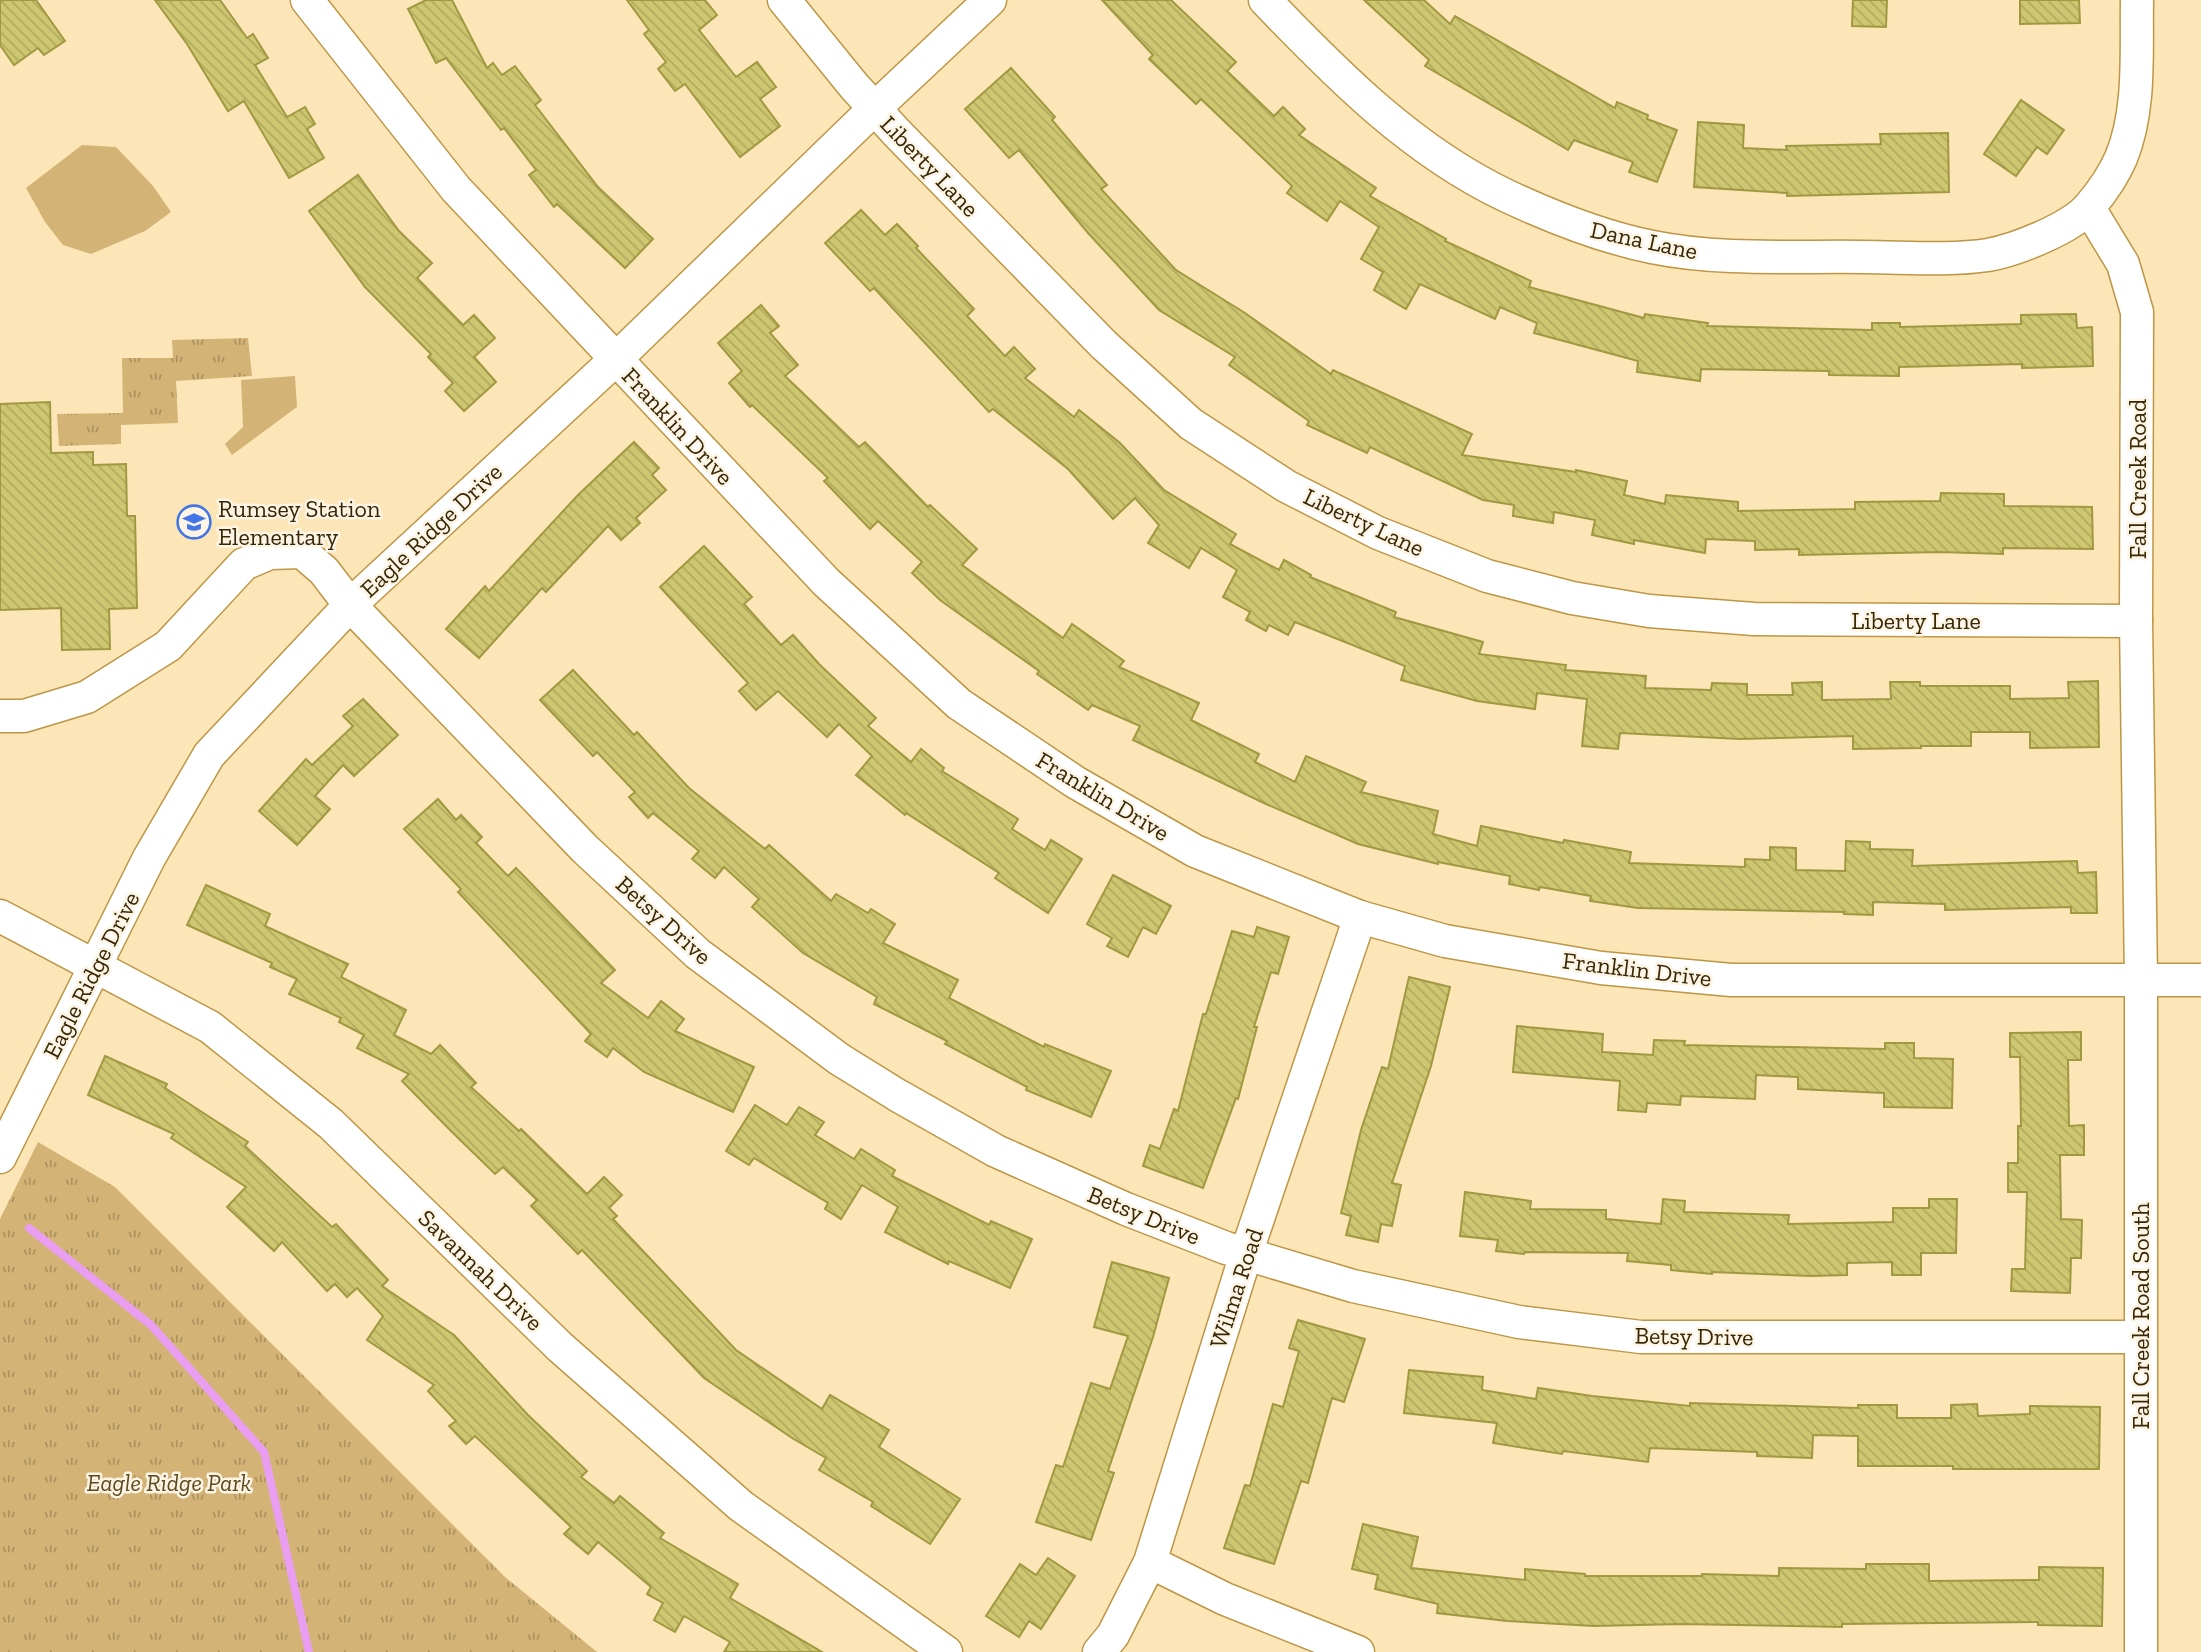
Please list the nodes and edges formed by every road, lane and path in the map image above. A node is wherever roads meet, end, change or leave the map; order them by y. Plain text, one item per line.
1 (307, 0) edge
2 (784, 0) edge
3 (990, 0) edge
4 (1265, 0) edge
5 (2137, 0) edge
6 (875, 108) junction
7 (2089, 208) junction
8 (615, 360) junction
9 (350, 605) junction
10 (2136, 621) junction
11 (0, 716) edge
12 (0, 916) edge
13 (1360, 917) junction
14 (96, 966) junction
15 (2201, 980) edge
16 (2141, 981) junction
17 (0, 1157) edge
18 (1247, 1254) junction
19 (2140, 1337) junction
20 (1150, 1562) junction
21 (946, 1652) edge
22 (1099, 1652) edge
23 (1358, 1652) edge
24 (2141, 1652) edge

1 - 8 street, Franklin Drive
2 - 6 street, Liberty Lane
3 - 6 street, Eagle Ridge Drive
4 - 7 street, Dana Lane
5 - 7 street
6 - 8 street, Eagle Ridge Drive
6 - 10 street, Liberty Lane
7 - 10 street, Fall Creek Road
8 - 9 street, Eagle Ridge Drive
8 - 13 street, Franklin Drive
9 - 11 street, Betsy Drive
9 - 14 street, Eagle Ridge Drive
9 - 18 street, Betsy Drive
10 - 16 street, Fall Creek Road
12 - 14 street, Savannah Drive
13 - 16 street, Franklin Drive
13 - 18 street, Wilma Road
14 - 17 street, Eagle Ridge Drive
14 - 21 street, Savannah Drive
15 - 16 street, Franklin Drive
16 - 19 street, Fall Creek Road South
18 - 19 street, Betsy Drive
18 - 20 street, Wilma Road
19 - 24 street, Fall Creek Road South
20 - 22 street, Wilma Road
20 - 23 street

